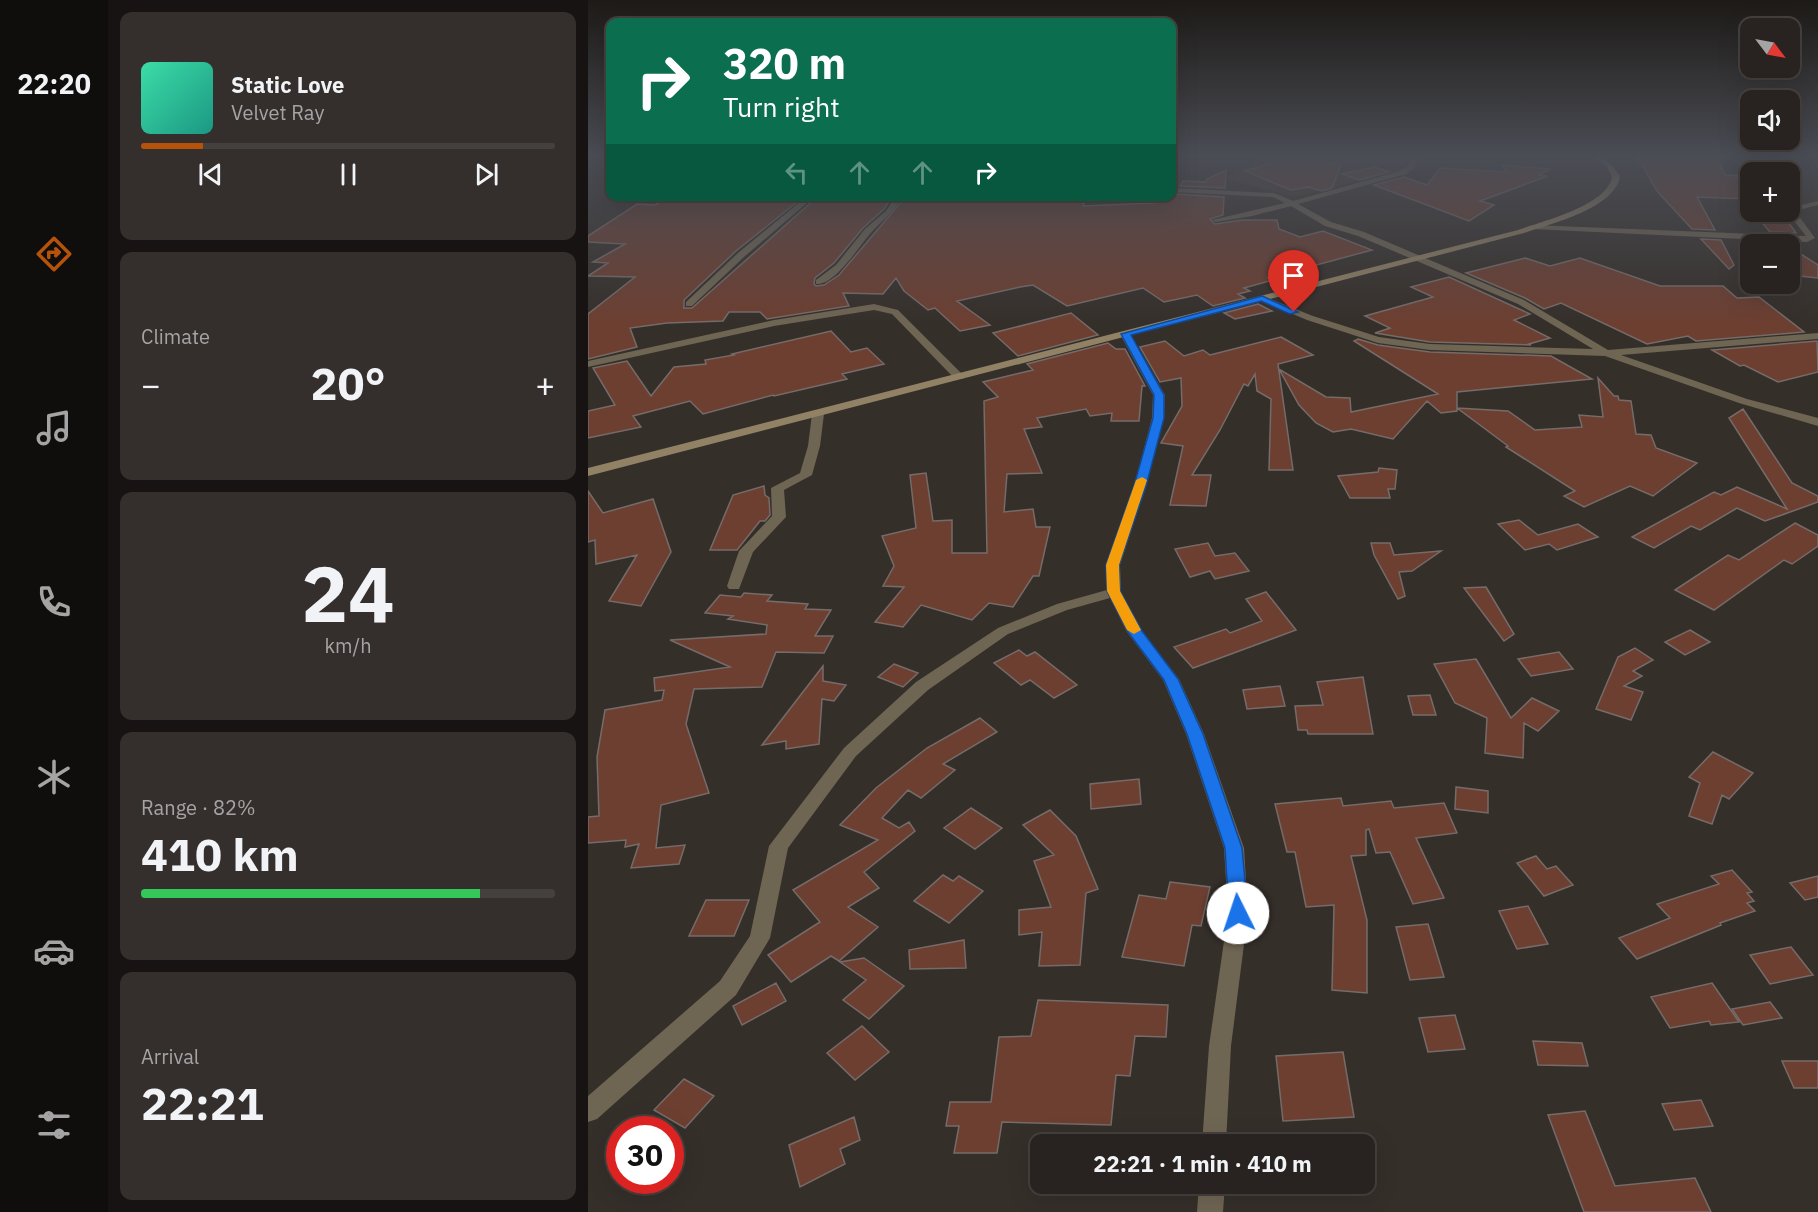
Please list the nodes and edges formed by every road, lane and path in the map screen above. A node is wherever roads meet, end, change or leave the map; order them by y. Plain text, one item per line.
1 (793, 212) edge
2 (890, 212) edge
3 (1260, 212) edge
4 (1305, 212) edge
5 (1571, 212) edge
6 (1791, 212) edge
7 (1216, 220) dead end
8 (1533, 227) junction
9 (1418, 259) junction
10 (819, 282) dead end
11 (1262, 299) junction
12 (689, 304) dead end
13 (1125, 334) junction
14 (1818, 336) edge
15 (1606, 353) junction
16 (588, 364) edge
17 (959, 377) junction
18 (818, 414) junction
19 (1818, 422) edge
20 (588, 472) edge
21 (734, 586) dead end
22 (1114, 591) junction
23 (588, 1111) edge
24 (1215, 1134) edge
25 (1211, 1194) edge
26 (1210, 1212) edge

1 - 12 street
2 - 10 street
3 - 7 street
4 - 9 street
5 - 8 street
6 - 8 street
8 - 9 street
9 - 11 street
9 - 15 street
11 - 13 street
11 - 15 street
13 - 17 street
13 - 22 street
14 - 15 street
15 - 19 street
16 - 17 street
17 - 18 street
18 - 20 street
18 - 21 street
22 - 23 street
22 - 24 street
25 - 26 street

